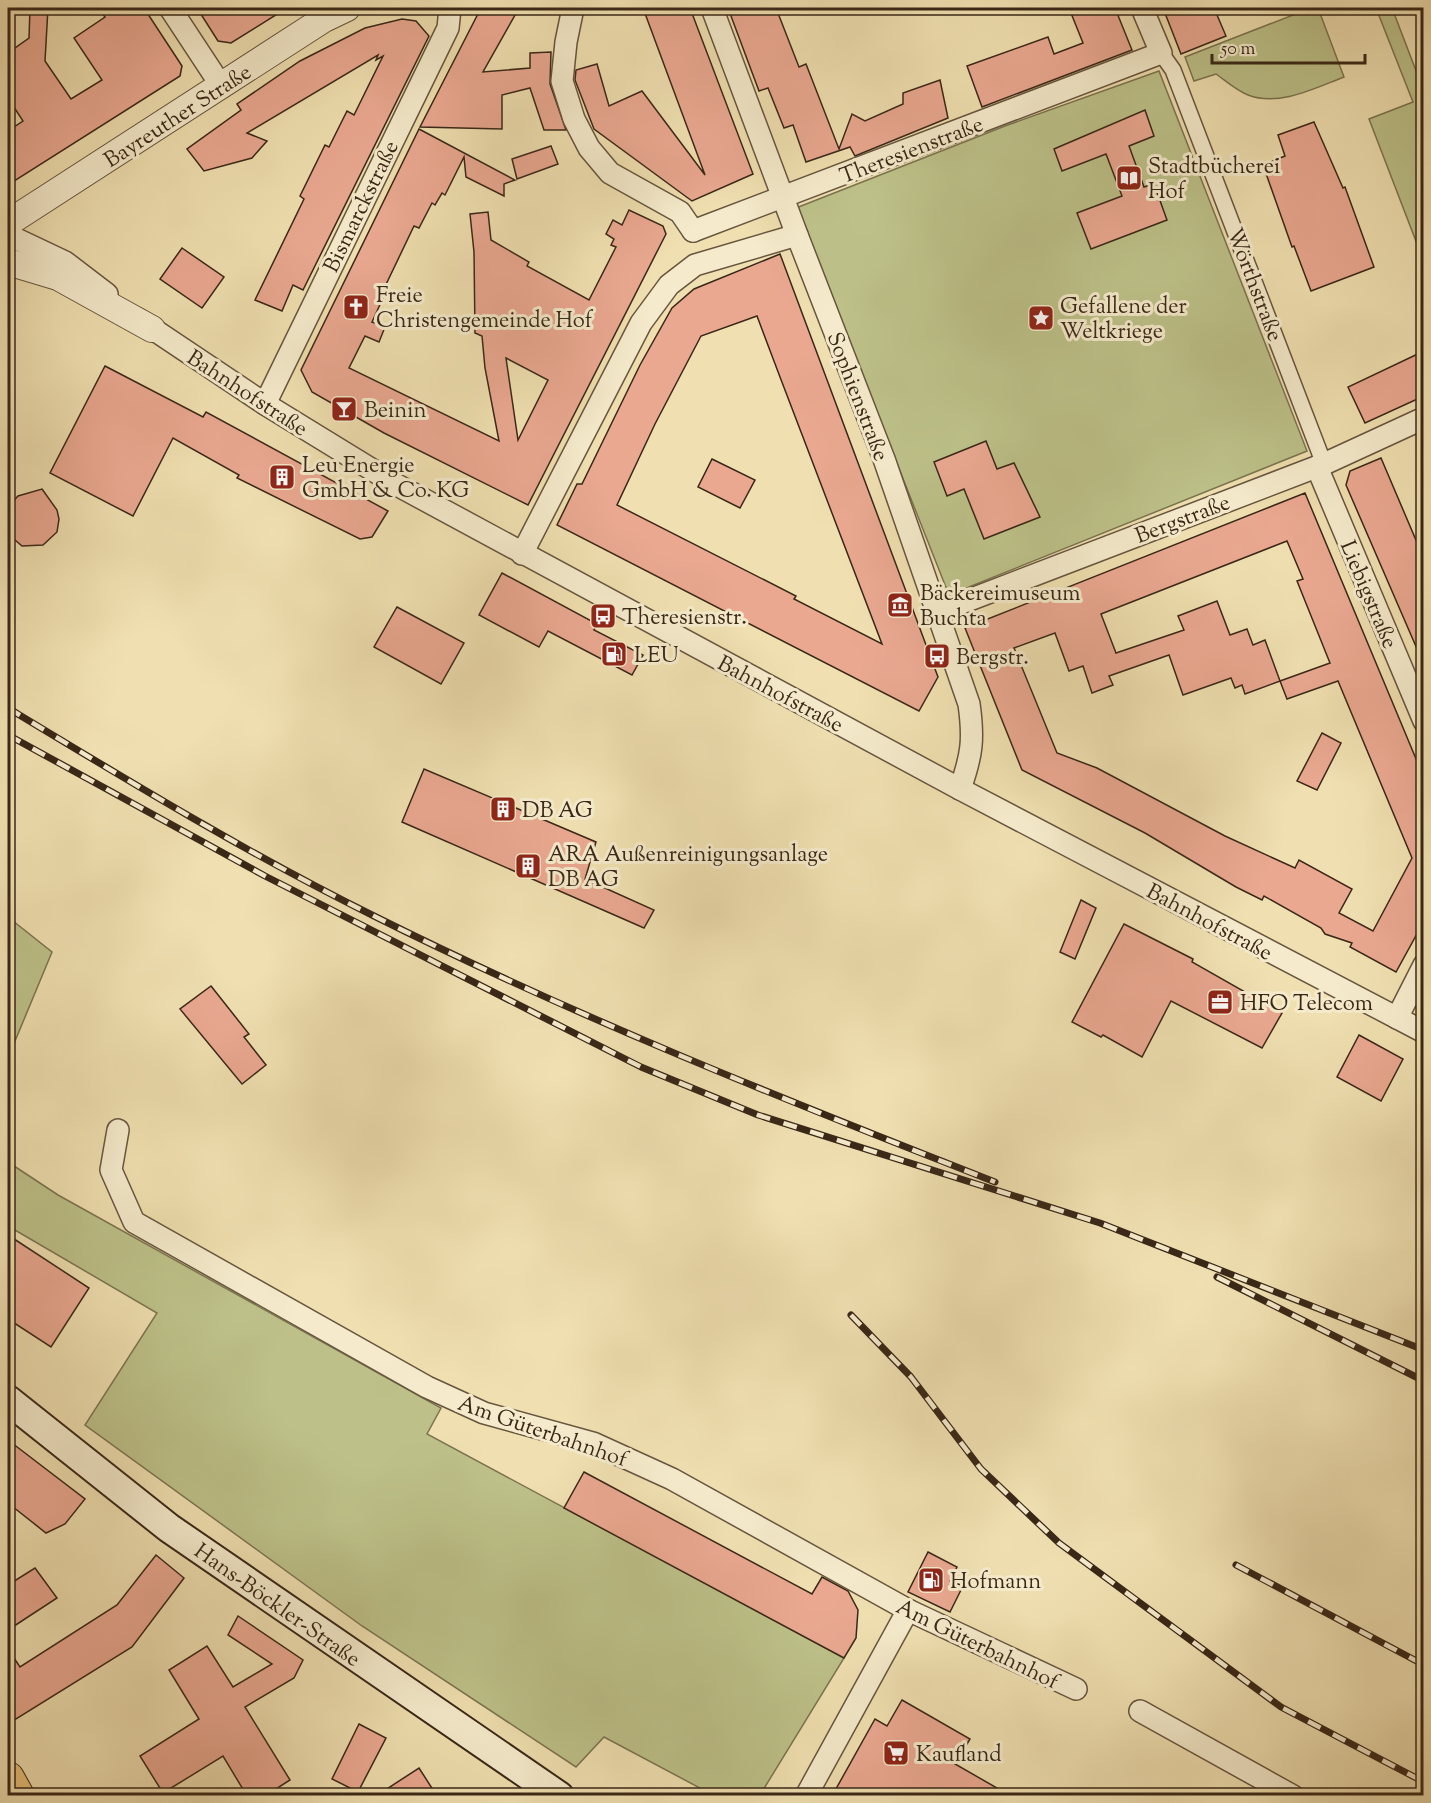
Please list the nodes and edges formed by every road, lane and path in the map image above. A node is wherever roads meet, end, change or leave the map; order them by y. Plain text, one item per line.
1 (170, 8) edge
2 (347, 8) edge
3 (450, 8) edge
4 (573, 8) edge
5 (712, 8) edge
6 (1142, 8) edge
7 (1161, 53) junction
8 (222, 87) junction
9 (783, 197) junction
10 (8, 223) edge
11 (693, 231) junction
12 (8, 235) edge
13 (796, 235) junction
14 (8, 262) edge
15 (695, 265) junction
16 (152, 329) junction
17 (264, 404) junction
18 (1424, 418) edge
19 (1321, 465) junction
20 (522, 554) junction
21 (938, 612) junction
22 (1424, 721) edge
23 (960, 789) junction
24 (1424, 965) edge
25 (1396, 1018) junction
26 (1424, 1032) edge
27 (118, 1130) dead end
28 (8, 1400) edge
29 (908, 1610) junction
30 (1076, 1689) dead end
31 (1140, 1711) dead end
32 (8, 1778) edge
33 (545, 1792) edge
34 (18, 1796) edge
35 (806, 1796) edge
36 (1293, 1796) edge

1 - 8 street
2 - 8 street, Bayreuther Straße
3 - 17 street, Bismarckstraße
4 - 11 street
5 - 9 street, Sophienstraße
6 - 7 street, Wörthstraße
7 - 9 street, Theresienstraße
7 - 19 street, Wörthstraße
8 - 10 street, Bayreuther Straße
9 - 11 street, Theresienstraße
9 - 13 street, Sophienstraße
11 - 15 street
12 - 16 street, Bahnhofstraße
13 - 15 street
13 - 21 street, Sophienstraße
14 - 16 street, Bahnhofstraße
15 - 20 street
16 - 17 street, Bahnhofstraße
17 - 20 street, Bahnhofstraße
18 - 19 street, Bergstraße
19 - 21 street, Bergstraße
19 - 22 street, Liebigstraße
20 - 23 street, Bahnhofstraße
21 - 23 street, Sophienstraße
23 - 25 street, Bahnhofstraße
24 - 25 street
25 - 26 street, Bahnhofstraße
27 - 29 street, Am Güterbahnhof
28 - 33 main road, Hans-Böckler-Straße
29 - 30 street, Am Güterbahnhof
29 - 35 street
31 - 36 street
32 - 34 main road

